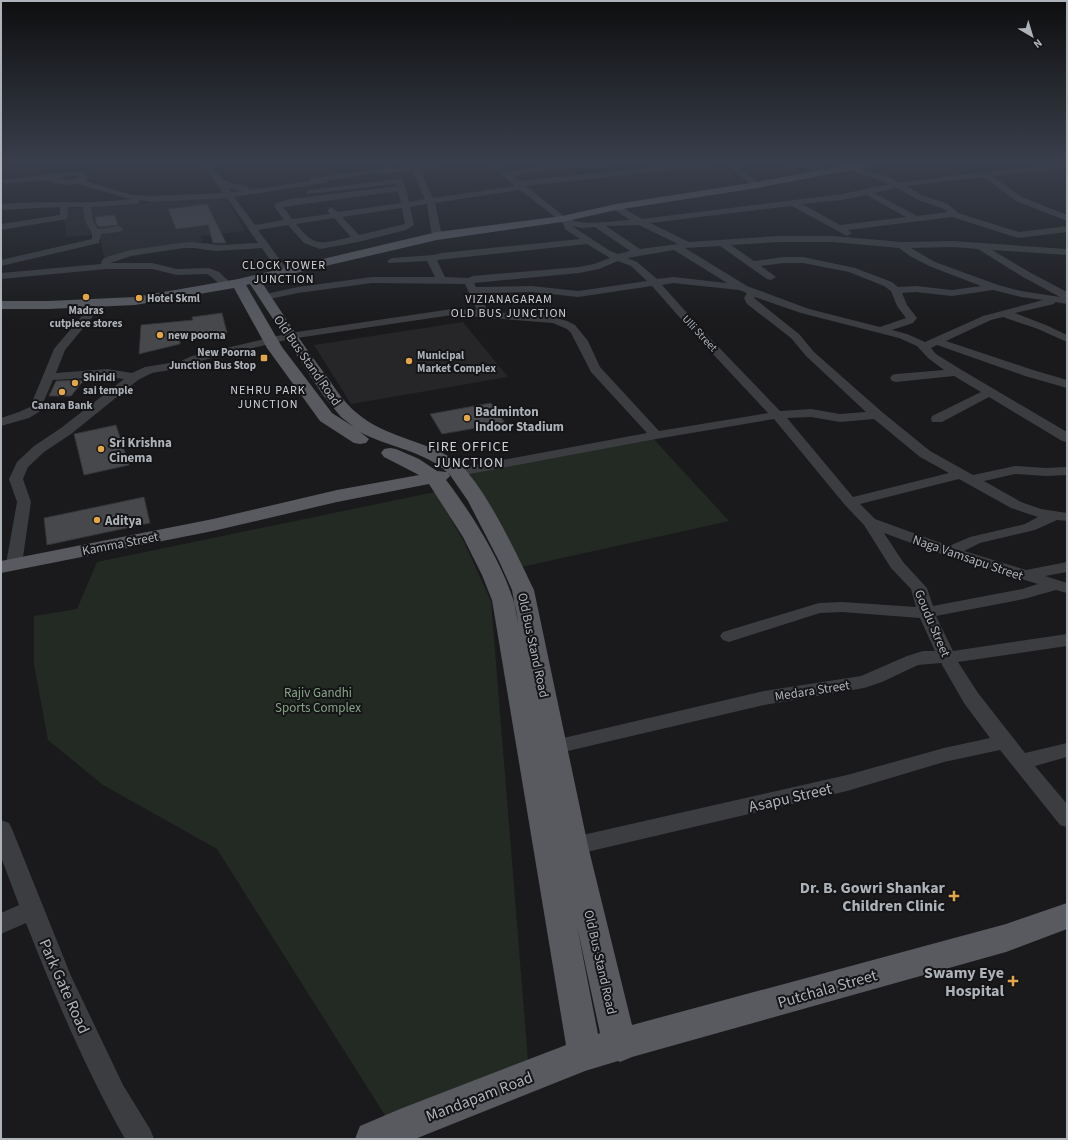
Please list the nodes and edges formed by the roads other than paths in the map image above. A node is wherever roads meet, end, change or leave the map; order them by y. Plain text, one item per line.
1 (64, 216) edge
2 (89, 216) edge
3 (244, 216) edge
4 (286, 216) edge
5 (328, 216) edge
6 (337, 216) edge
7 (407, 216) edge
8 (433, 216) edge
9 (560, 216) edge
10 (580, 216) edge
11 (631, 216) edge
12 (687, 216) edge
13 (817, 216) edge
14 (911, 216) edge
15 (937, 216) edge
16 (960, 216) edge
17 (916, 219) junction
18 (565, 220) junction
19 (290, 222) junction
20 (640, 222) junction
21 (598, 225) junction
22 (1, 227) edge
23 (252, 228) junction
24 (839, 228) junction
25 (119, 229) dead end
26 (1067, 229) edge
27 (96, 231) junction
28 (437, 236) junction
29 (358, 238) junction
30 (587, 241) junction
31 (721, 242) junction
32 (857, 242) junction
33 (264, 245) junction
34 (687, 245) junction
35 (902, 245) junction
36 (978, 245) junction
37 (676, 247) junction
38 (638, 252) junction
39 (1067, 252) edge
40 (619, 257) junction
41 (433, 258) junction
42 (392, 260) dead end
43 (1, 263) edge
44 (752, 264) junction
45 (108, 266) junction
46 (284, 272) junction
47 (1, 276) edge
48 (771, 277) dead end
49 (443, 280) junction
50 (239, 282) junction
51 (654, 282) junction
52 (471, 286) junction
53 (994, 287) junction
54 (748, 290) junction
55 (896, 290) junction
56 (265, 297) junction
57 (1065, 299) edge
58 (96, 303) junction
59 (1, 305) edge
60 (1003, 313) junction
61 (484, 315) junction
62 (881, 330) junction
63 (1067, 339) edge
64 (936, 341) junction
65 (285, 342) junction
66 (925, 346) junction
67 (956, 372) junction
68 (49, 377) junction
69 (134, 377) junction
70 (896, 378) dead end
71 (1067, 384) edge
72 (990, 392) junction
73 (777, 415) junction
74 (877, 415) junction
75 (937, 419) dead end
76 (1, 422) edge
77 (656, 435) junction
78 (1067, 438) edge
79 (1067, 471) edge
80 (459, 472) junction
81 (434, 477) junction
82 (964, 477) junction
83 (850, 502) junction
84 (1060, 516) edge
85 (870, 522) junction
86 (950, 552) junction
87 (7, 565) edge
88 (1067, 567) edge
89 (504, 574) junction
90 (1023, 575) junction
91 (1061, 587) edge
92 (926, 613) junction
93 (729, 636) dead end
94 (1067, 640) edge
95 (947, 658) junction
96 (1004, 742) junction
97 (555, 747) junction
98 (1067, 750) edge
99 (1020, 762) junction
100 (1067, 819) edge
101 (1, 829) edge
102 (574, 846) junction
103 (33, 909) junction
104 (1067, 916) edge
105 (1, 924) edge
106 (620, 1046) junction
107 (585, 1054) junction
108 (140, 1139) edge
109 (373, 1139) edge

1 - 22 street
2 - 27 street
3 - 23 street
4 - 19 street
5 - 19 street
6 - 29 street
7 - 29 street
8 - 28 street
9 - 18 street, Ulli Street
10 - 18 main road
11 - 20 street
12 - 20 street
13 - 24 street
14 - 17 street
15 - 17 street
16 - 26 street
17 - 24 street
18 - 21 street
18 - 28 main road
18 - 30 street, Ulli Street
19 - 23 street
19 - 29 street
20 - 21 street
20 - 34 street
21 - 38 street
23 - 33 street
24 - 32 street
25 - 27 street
27 - 43 street
28 - 46 main road
30 - 40 street, Ulli Street
30 - 41 street
31 - 32 street
31 - 34 street
31 - 44 street
32 - 35 street
33 - 45 street
33 - 46 street
34 - 37 street
35 - 36 street
35 - 53 street
36 - 39 street
36 - 57 street
37 - 38 street
37 - 54 street
38 - 40 street
40 - 51 street, Ulli Street
40 - 52 street
41 - 42 street
41 - 49 street
44 - 48 street
44 - 55 street
45 - 47 street
45 - 50 street
46 - 50 main road
49 - 52 street
49 - 56 street
50 - 56 main road, Old Bus Stand Road
50 - 58 main road
50 - 65 main road, Old Bus Stand Road
51 - 52 street
51 - 54 street
51 - 73 street, Ulli Street
52 - 61 street
53 - 55 street
53 - 57 street
54 - 62 street
54 - 74 street
55 - 62 street
56 - 65 main road, Old Bus Stand Road
57 - 60 street
58 - 59 main road
58 - 68 street
60 - 63 street
60 - 64 street
61 - 65 street
61 - 77 street
62 - 66 street
64 - 66 street
64 - 71 street
65 - 69 street
65 - 80 main road, Old Bus Stand Road
65 - 81 main road, Old Bus Stand Road
66 - 67 street
67 - 70 street
67 - 72 street
68 - 69 street
68 - 76 street
69 - 87 street
72 - 75 street
72 - 78 street
73 - 74 street
73 - 77 street
73 - 83 street, Goudu Street
74 - 82 street
77 - 80 street
79 - 82 street
80 - 81 main road, Kamma Street
80 - 89 main road, Old Bus Stand Road
81 - 87 main road, Kamma Street
81 - 89 main road, Old Bus Stand Road
82 - 83 street
82 - 84 street
83 - 85 street, Goudu Street
84 - 86 street
85 - 86 street, Naga Vamsapu Street
85 - 92 street, Goudu Street
86 - 90 street, Naga Vamsapu Street
88 - 90 street
89 - 97 main road, Old Bus Stand Road
89 - 107 main road, Old Bus Stand Road
90 - 91 street, Naga Vamsapu Street
91 - 92 street
92 - 93 street
92 - 95 street, Goudu Street
94 - 95 street, Medara Street
95 - 96 street, Goudu Street
95 - 97 street, Medara Street
96 - 99 street, Goudu Street
96 - 102 street, Asapu Street
97 - 102 main road, Old Bus Stand Road
98 - 99 street
99 - 100 street, Goudu Street
101 - 103 street, Park Gate Road
102 - 106 main road, Old Bus Stand Road
103 - 105 street
103 - 108 street, Park Gate Road
104 - 106 main road, Putchala Street
106 - 107 main road, Putchala Street
107 - 109 main road, Mandapam Road

